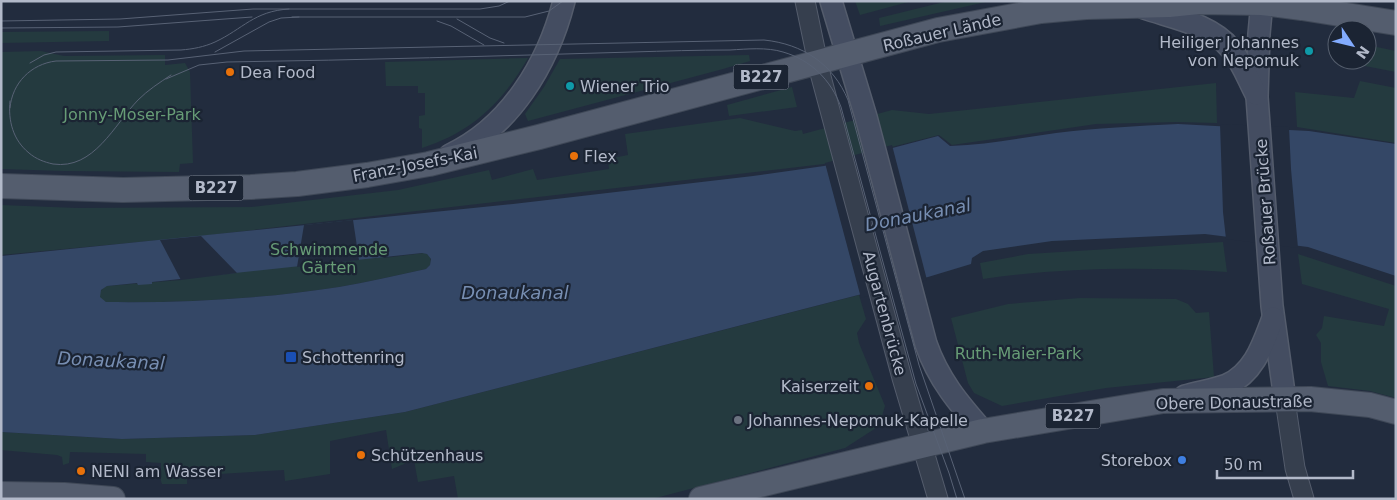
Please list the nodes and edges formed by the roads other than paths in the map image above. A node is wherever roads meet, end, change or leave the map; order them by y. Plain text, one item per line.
1 (564, 1) edge
2 (805, 1) edge
3 (831, 1) edge
4 (1262, 2) edge
5 (1134, 6) junction
6 (1396, 23) edge
7 (846, 54) junction
8 (817, 62) junction
9 (1250, 68) junction
10 (429, 164) junction
11 (1, 186) edge
12 (1273, 311) junction
13 (1285, 400) junction
14 (1163, 401) junction
15 (1396, 412) edge
16 (983, 431) junction
17 (924, 447) junction
18 (1, 494) edge
19 (113, 499) edge
20 (701, 499) edge
21 (938, 499) edge
22 (1304, 499) edge

1 - 10 main road
2 - 8 street, Augartenbrücke
3 - 7 main road, Augartenbrücke
4 - 5 main road, Roßauer Lände / B227
4 - 6 main road, Roßauer Lände / B227
4 - 9 main road
5 - 7 main road, Roßauer Lände / B227
5 - 9 main road, B227
7 - 8 main road, Roßauer Lände / B227
7 - 16 main road, Augartenbrücke
8 - 10 main road, Franz-Josefs-Kai / B227
8 - 17 street, Augartenbrücke
9 - 12 main road, Roßauer Brücke
10 - 11 main road, Franz-Josefs-Kai / B227
12 - 13 main road, Roßauer Brücke
12 - 14 main road
13 - 14 main road, Obere Donaustraße / B227
13 - 15 main road, Obere Donaustraße / B227
13 - 22 street
14 - 16 main road, Obere Donaustraße / B227
16 - 17 main road, Obere Donaustraße / B227
17 - 20 main road, Obere Donaustraße / B227
17 - 21 street, Augartenbrücke
18 - 19 main road

